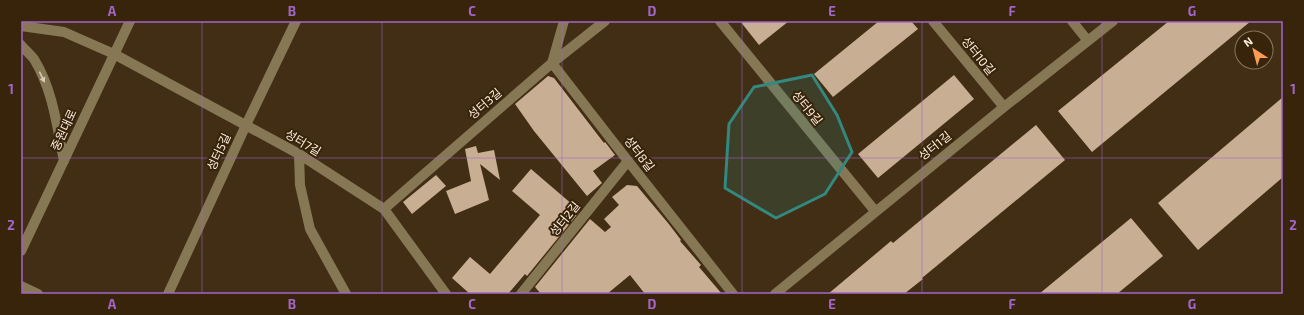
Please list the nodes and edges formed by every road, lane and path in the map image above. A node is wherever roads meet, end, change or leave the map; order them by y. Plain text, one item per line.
1 (130, 21) edge
2 (296, 21) edge
3 (564, 21) edge
4 (605, 21) edge
5 (720, 21) edge
6 (933, 21) edge
7 (1072, 21) edge
8 (1113, 21) edge
9 (21, 26) edge
10 (1088, 41) junction
11 (21, 45) edge
12 (114, 54) junction
13 (552, 63) junction
14 (1004, 107) junction
15 (246, 125) junction
16 (299, 154) junction
17 (64, 161) junction
18 (628, 161) junction
19 (384, 209) junction
20 (875, 212) junction
21 (21, 251) edge
22 (21, 286) edge
23 (38, 294) edge
24 (168, 294) edge
25 (346, 294) edge
26 (446, 294) edge
27 (521, 294) edge
28 (733, 294) edge
29 (774, 294) edge

1 - 12 street, 중원대로
2 - 15 street, 성터5길
3 - 13 street
4 - 13 street, 성터3길
5 - 20 street, 성터9길
6 - 14 street, 성터10길
7 - 10 street
8 - 10 street, 성터1길
9 - 12 street, 성터7길
10 - 14 street, 성터1길
11 -> 17 street
12 - 15 street, 성터7길
12 - 17 street, 중원대로
13 - 18 street, 성터8길
13 - 19 street, 성터3길
14 - 20 street, 성터1길
15 - 16 street, 성터7길
15 - 24 street, 성터5길
16 - 19 street, 성터7길
16 - 25 street
17 - 21 street, 중원대로
18 - 27 street, 성터2길
18 - 28 street, 성터8길
19 - 26 street, 성터7길
20 - 29 street, 성터1길
22 - 23 street

